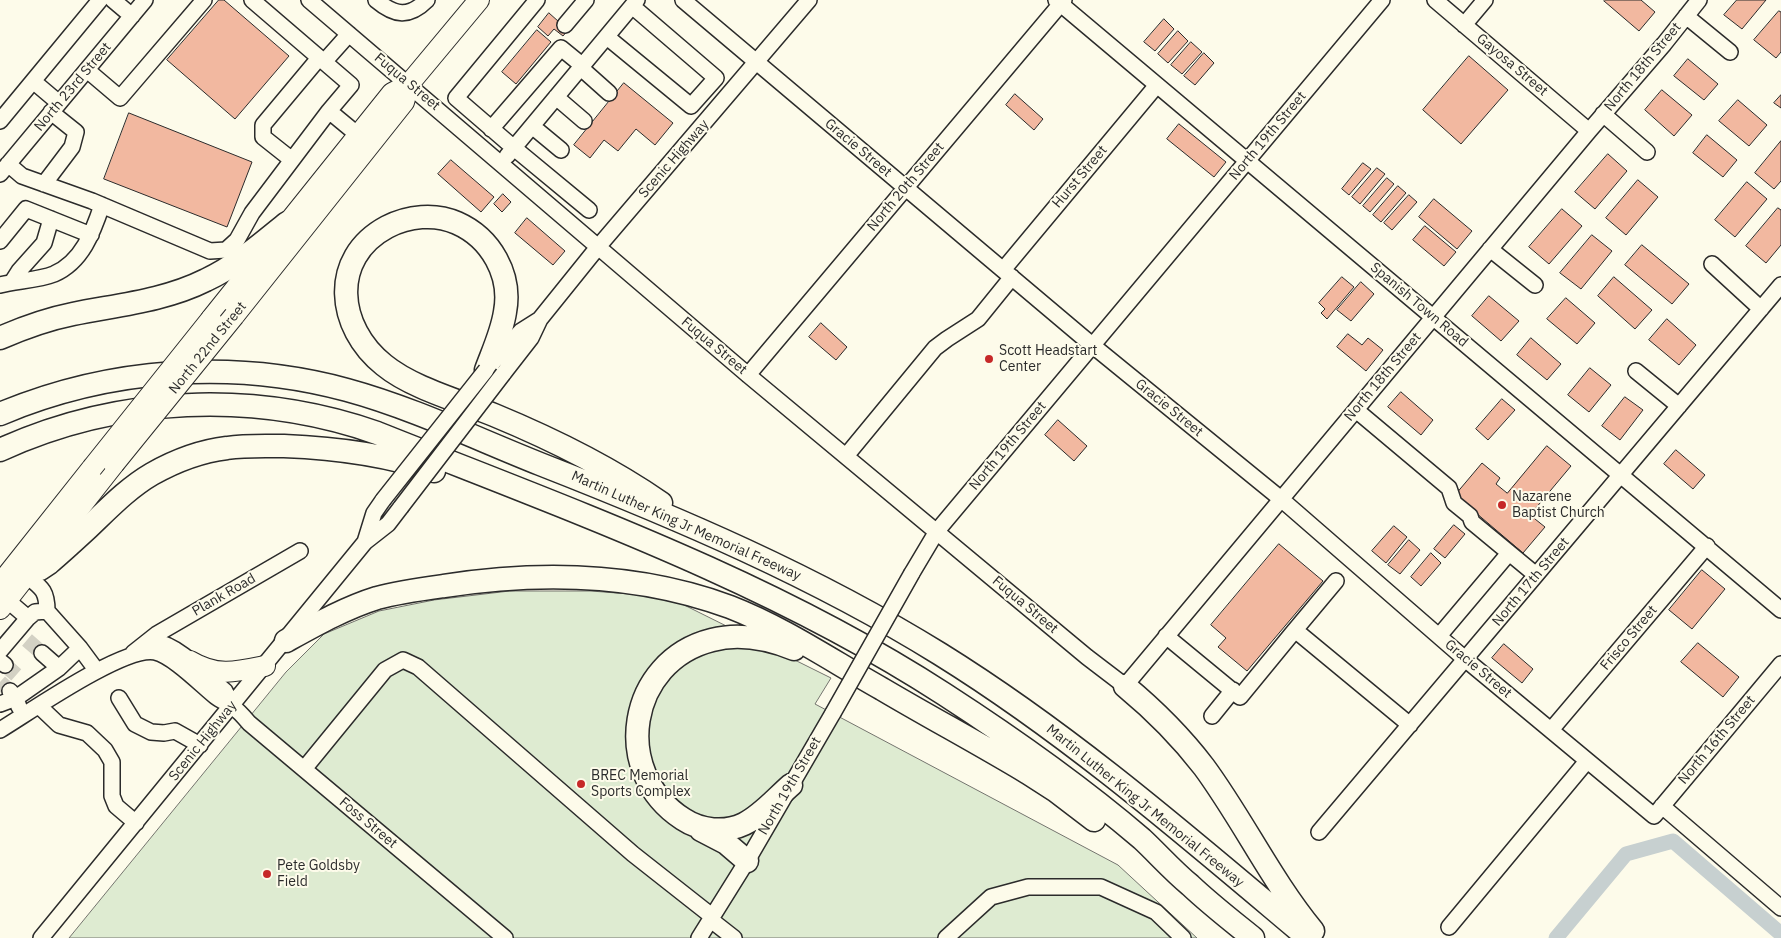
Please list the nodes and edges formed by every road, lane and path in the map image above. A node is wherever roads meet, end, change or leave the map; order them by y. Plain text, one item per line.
1 (100, 0) edge
2 (113, 0) edge
3 (146, 0) edge
4 (204, 0) edge
5 (252, 0) edge
6 (309, 0) edge
7 (376, 0) edge
8 (427, 0) edge
9 (479, 0) edge
10 (537, 0) edge
11 (586, 0) edge
12 (683, 0) edge
13 (809, 0) edge
14 (1382, 0) edge
15 (1435, 0) edge
16 (1485, 0) edge
17 (1699, 0) edge
18 (1060, 1) edge
19 (635, 3) edge
20 (132, 16) junction
21 (1686, 16) junction
22 (565, 25) dead end
23 (1464, 25) junction
24 (349, 34) junction
25 (607, 37) junction
26 (1730, 52) dead end
27 (322, 60) junction
28 (757, 62) junction
29 (582, 67) junction
30 (87, 70) junction
31 (33, 81) junction
32 (409, 84) junction
33 (1158, 85) junction
34 (609, 93) dead end
35 (556, 97) junction
36 (55, 108) junction
37 (329, 112) junction
38 (1603, 114) junction
39 (0, 121) edge
40 (584, 121) dead end
41 (532, 126) junction
42 (491, 129) junction
43 (1589, 130) junction
44 (358, 135) junction
45 (514, 148) junction
46 (561, 150) dead end
47 (1647, 152) dead end
48 (292, 160) junction
49 (1246, 162) junction
50 (501, 163) junction
51 (4, 169) edge
52 (44, 184) junction
53 (906, 187) junction
54 (102, 205) junction
55 (589, 210) dead end
56 (51, 219) junction
57 (287, 223) junction
58 (92, 235) junction
59 (0, 241) edge
60 (598, 247) junction
61 (1490, 249) junction
62 (1712, 264) dead end
63 (1008, 274) junction
64 (6, 284) edge
65 (1535, 285) dead end
66 (1780, 288) edge
67 (1761, 309) junction
68 (1434, 316) junction
69 (0, 338) edge
70 (1092, 346) junction
71 (1636, 371) dead end
72 (494, 372) junction
73 (748, 375) junction
74 (1678, 406) junction
75 (1356, 410) junction
76 (0, 414) edge
77 (0, 450) edge
78 (846, 456) junction
79 (1621, 475) junction
80 (1281, 499) junction
81 (600, 523) junction
82 (694, 527) junction
83 (937, 531) junction
84 (365, 542) junction
85 (1707, 546) junction
86 (300, 551) dead end
87 (1509, 553) junction
88 (29, 573) junction
89 (1536, 575) junction
90 (1336, 581) dead end
91 (2, 597) edge
92 (1781, 610) edge
93 (47, 612) junction
94 (28, 618) junction
95 (1295, 630) junction
96 (1166, 636) junction
97 (1439, 636) junction
98 (150, 641) junction
99 (286, 641) junction
100 (80, 648) junction
101 (42, 653) tunnel mouth
102 (127, 658) junction
103 (2, 659) edge
104 (1465, 659) junction
105 (190, 661) junction
106 (1781, 664) edge
107 (265, 666) junction
108 (59, 668) junction
109 (103, 668) junction
110 (1125, 686) junction
111 (881, 689) junction
112 (1233, 690) junction
113 (13, 695) junction
114 (119, 698) dead end
115 (0, 704) edge
116 (39, 706) junction
117 (232, 706) junction
118 (24, 716) junction
119 (1212, 716) dead end
120 (1410, 725) junction
121 (0, 730) edge
122 (1550, 730) junction
123 (200, 745) junction
124 (1587, 761) junction
125 (304, 769) junction
126 (791, 785) junction
127 (1658, 811) junction
128 (136, 823) junction
129 (688, 823) junction
130 (1319, 832) dead end
131 (747, 861) junction
132 (1190, 886) junction
133 (1781, 908) edge
134 (712, 919) junction
135 (1449, 927) dead end
136 (41, 938) edge
137 (506, 938) edge
138 (699, 938) edge
139 (734, 938) edge
140 (946, 938) edge
141 (1183, 938) edge
142 (1253, 938) edge
143 (1308, 938) edge
144 (1319, 938) edge

1 - 31 street
2 - 20 street
3 - 20 street, North 23rd Street
4 - 30 street
5 - 27 street
6 - 24 street, Fuqua Street
7 - 8 street
9 - 32 main road, North 22nd Street
10 - 42 street
11 - 22 street
12 - 28 street, Gracie Street
13 - 28 street, Scenic Highway
14 - 49 street, North 19th Street
15 - 23 street, Gayosa Street
16 - 23 street
17 - 21 street, North 18th Street
18 - 33 street, Spanish Town Road
18 - 53 street, North 20th Street
19 - 25 street
19 - 25 street
20 - 30 street, North 23rd Street
21 - 26 street
21 - 38 street, North 18th Street
23 - 43 street, Gayosa Street
24 - 27 street
24 - 32 street, Fuqua Street
25 - 29 street
27 - 37 street
27 - 48 street
28 - 53 street, Gracie Street
28 - 60 street, Scenic Highway
29 - 34 street
29 - 35 street
29 - 42 street
30 - 36 street, North 23rd Street
31 - 36 street
31 - 39 street
32 - 44 main road, North 22nd Street
32 - 50 street, Fuqua Street
32 - 88 main road, North 22nd Street, bridge
33 - 49 street, Spanish Town Road
33 - 63 street, Hurst Street
35 - 40 street
35 - 41 street
36 - 51 street, North 23rd Street
36 - 52 street
37 - 44 street
37 - 48 street
38 - 43 street, North 18th Street
38 - 47 street
41 - 45 street
41 - 46 street
42 - 45 street
43 - 61 street, North 18th Street
44 - 57 main road, North 22nd Street
45 - 50 street
45 - 55 street
48 - 54 street
49 - 68 street, Spanish Town Road
49 - 70 street, North 19th Street
50 - 60 street, Fuqua Street
51 - 52 street
52 - 54 street
53 - 63 street, Gracie Street
53 - 73 street, North 20th Street
54 - 58 street
56 - 58 street
56 - 59 street
56 - 64 street
57 - 69 highway
57 - 91 main road, North 22nd Street, bridge
58 - 64 street
60 - 72 street, Scenic Highway
60 - 73 street, Fuqua Street
61 - 65 street
61 - 68 street, North 18th Street
62 - 67 street
63 - 70 street, Gracie Street
63 - 78 street, Hurst Street
66 - 67 street, North 17th Street
67 - 74 street, North 17th Street
68 - 75 street, North 18th Street
68 - 79 street, Spanish Town Road
70 - 80 street, Gracie Street
70 - 83 street, North 19th Street
71 - 74 street
72 - 82 highway
72 - 84 street, Scenic Highway, bridge
72 - 84 street, Scenic Highway, bridge
73 - 78 street, Fuqua Street
74 - 79 street, North 17th Street
75 - 80 street, North 18th Street
75 - 87 street
76 - 82 highway, Martin Luther King Jr Memorial Freeway
77 - 81 highway, Martin Luther King Jr Memorial Freeway
78 - 83 street, Fuqua Street
79 - 85 street, Spanish Town Road
79 - 89 street, North 17th Street
80 - 96 street, North 18th Street
80 - 97 street, Gracie Street
81 - 88 highway
81 - 132 highway, Martin Luther King Jr Memorial Freeway
82 - 143 highway, Martin Luther King Jr Memorial Freeway
83 - 110 street, Fuqua Street
83 - 126 street, North 19th Street, bridge
84 - 99 street, Scenic Highway
85 - 92 street, Spanish Town Road
85 - 122 street, Frisco Street
86 - 98 street, Plank Road
87 - 89 street
87 - 97 street
88 - 91 main road, North 22nd Street
88 - 93 street
89 - 104 street, North 17th Street
90 - 95 street
91 - 94 street
93 - 94 street
93 - 100 street
94 - 103 street
95 - 112 street
95 - 120 street
96 - 110 street, North 18th Street
96 - 112 street
97 - 104 street, Gracie Street
98 - 102 street, Plank Road
98 - 105 street
98 - 109 street, Plank Road
99 - 107 street, Scenic Highway
99 - 111 highway
100 - 108 street
100 - 109 street
101 - 108 street
102 - 109 street, Plank Road
102 - 117 street, Plank Road
104 - 120 street, North 17th Street
104 - 122 street, Gracie Street
105 - 107 main road
105 - 117 street
106 - 127 street, North 16th Street
107 - 117 street, Scenic Highway
108 - 113 street
109 - 116 street, Plank Road
110 - 144 highway
111 - 129 highway
111 - 132 highway
112 - 119 street
113 - 115 street
113 - 118 street
114 - 123 street
116 - 118 street, Plank Road
116 - 128 street
117 - 123 street, Scenic Highway
117 - 125 street, Foss Street
118 - 121 street, Plank Road
120 - 130 street, North 17th Street
122 - 124 street, Gracie Street
123 - 128 street, Scenic Highway
124 - 127 street, Gracie Street
124 - 135 street
125 - 134 street
125 - 137 street, Foss Street
126 - 129 highway
126 - 131 street, North 19th Street
127 - 133 street, Gracie Street
128 - 136 street, Scenic Highway
129 - 131 highway
131 - 134 street, North 19th Street
132 - 142 highway, Martin Luther King Jr Memorial Freeway
134 - 138 street, North 19th Street
134 - 139 street
140 - 141 street

